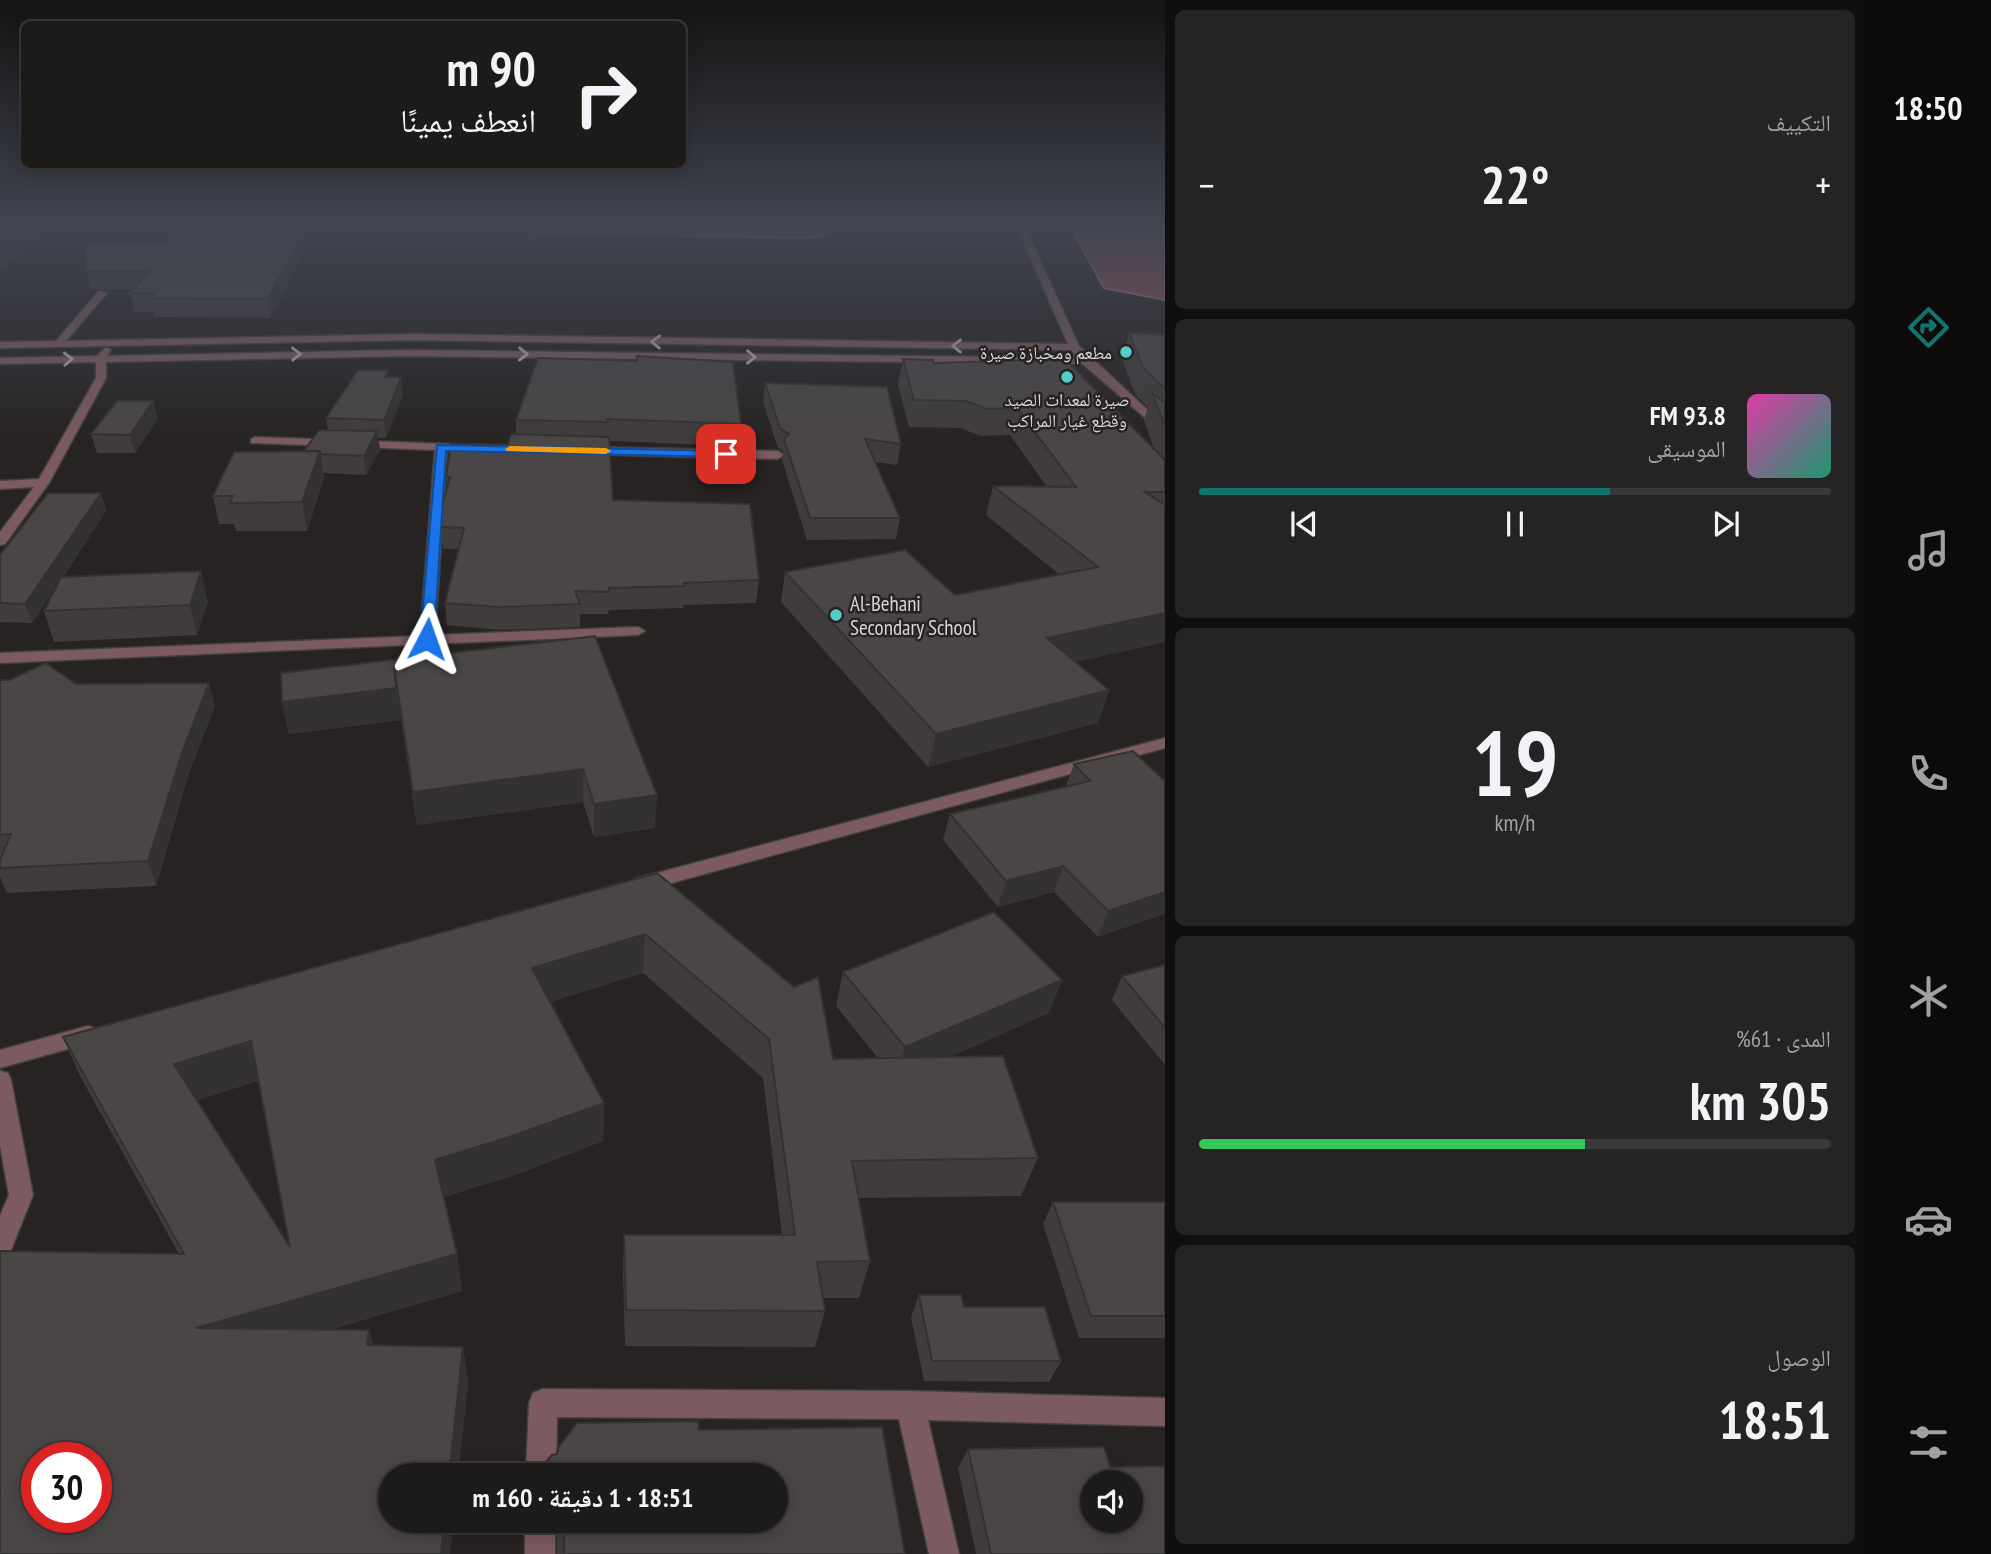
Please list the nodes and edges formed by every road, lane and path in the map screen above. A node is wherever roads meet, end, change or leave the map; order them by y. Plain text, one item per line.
1 (98, 298) edge
2 (1052, 298) edge
3 (60, 342) junction
4 (112, 342) junction
5 (0, 345) edge
6 (1074, 347) junction
7 (101, 358) junction
8 (0, 361) edge
9 (1086, 361) junction
10 (1165, 432) edge
11 (255, 441) dead end
12 (441, 447) junction
13 (481, 448) edge
14 (576, 450) edge
15 (778, 455) dead end
16 (43, 483) junction
17 (0, 485) edge
18 (0, 541) edge
19 (638, 631) dead end
20 (427, 639) junction
21 (0, 658) edge
22 (1165, 743) edge
23 (629, 888) edge
24 (107, 1030) edge
25 (0, 1059) edge
26 (0, 1080) edge
27 (0, 1246) edge
28 (910, 1405) junction
29 (1165, 1412) edge
30 (541, 1463) edge
31 (540, 1533) edge
32 (540, 1554) edge
33 (944, 1554) edge

1 - 3 street
2 - 6 street
3 - 4 street
3 - 5 street
6 -> 4 street
4 - 7 street
6 - 9 street
8 -> 7 street
7 -> 9 street
7 - 16 street
9 - 10 street
11 - 12 street
12 - 13 street
12 - 20 street
14 - 15 street
16 - 17 street
16 - 18 street
19 - 20 street
20 - 21 street
22 - 23 street
24 - 25 street
26 - 27 street
28 - 29 street
28 - 30 street
28 - 33 street
31 - 32 street

